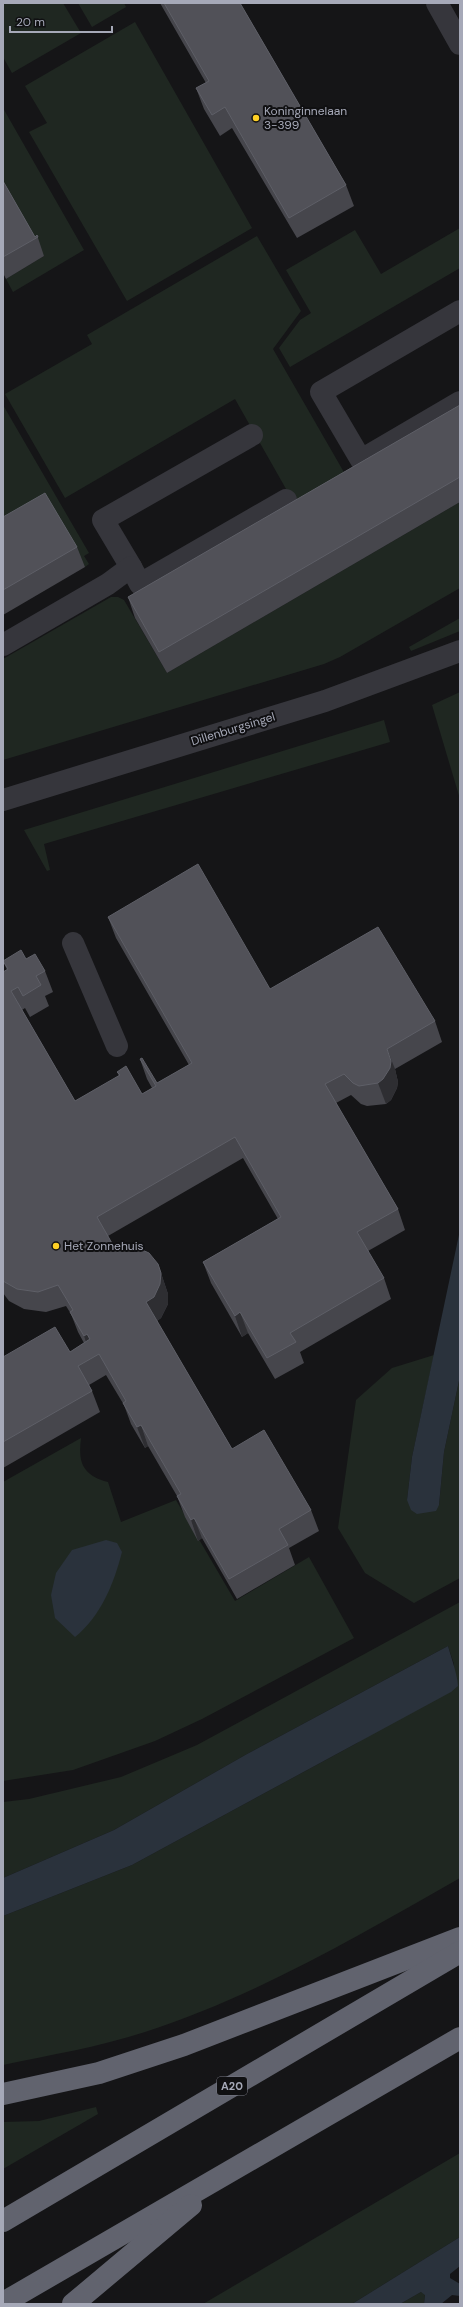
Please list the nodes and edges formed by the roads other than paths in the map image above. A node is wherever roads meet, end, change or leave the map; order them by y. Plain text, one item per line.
1 (436, 3) edge
2 (460, 44) edge
3 (460, 311) edge
4 (460, 402) edge
5 (252, 435) dead end
6 (286, 500) dead end
7 (131, 567) junction
8 (3, 645) edge
9 (460, 650) edge
10 (3, 800) edge
11 (73, 943) dead end
12 (117, 1046) dead end
13 (460, 1938) edge
14 (460, 1952) edge
15 (460, 2038) edge
16 (3, 2094) edge
17 (238, 2166) junction
18 (3, 2220) edge
19 (3, 2303) edge
20 (73, 2304) edge

1 - 2 street
3 - 4 street
5 - 7 street
6 - 7 street
7 - 8 street
9 - 10 street, Dillenburgsingel
11 - 12 street
13 - 16 highway
14 - 18 highway, A20
15 - 17 highway
17 - 19 highway
17 - 20 highway

